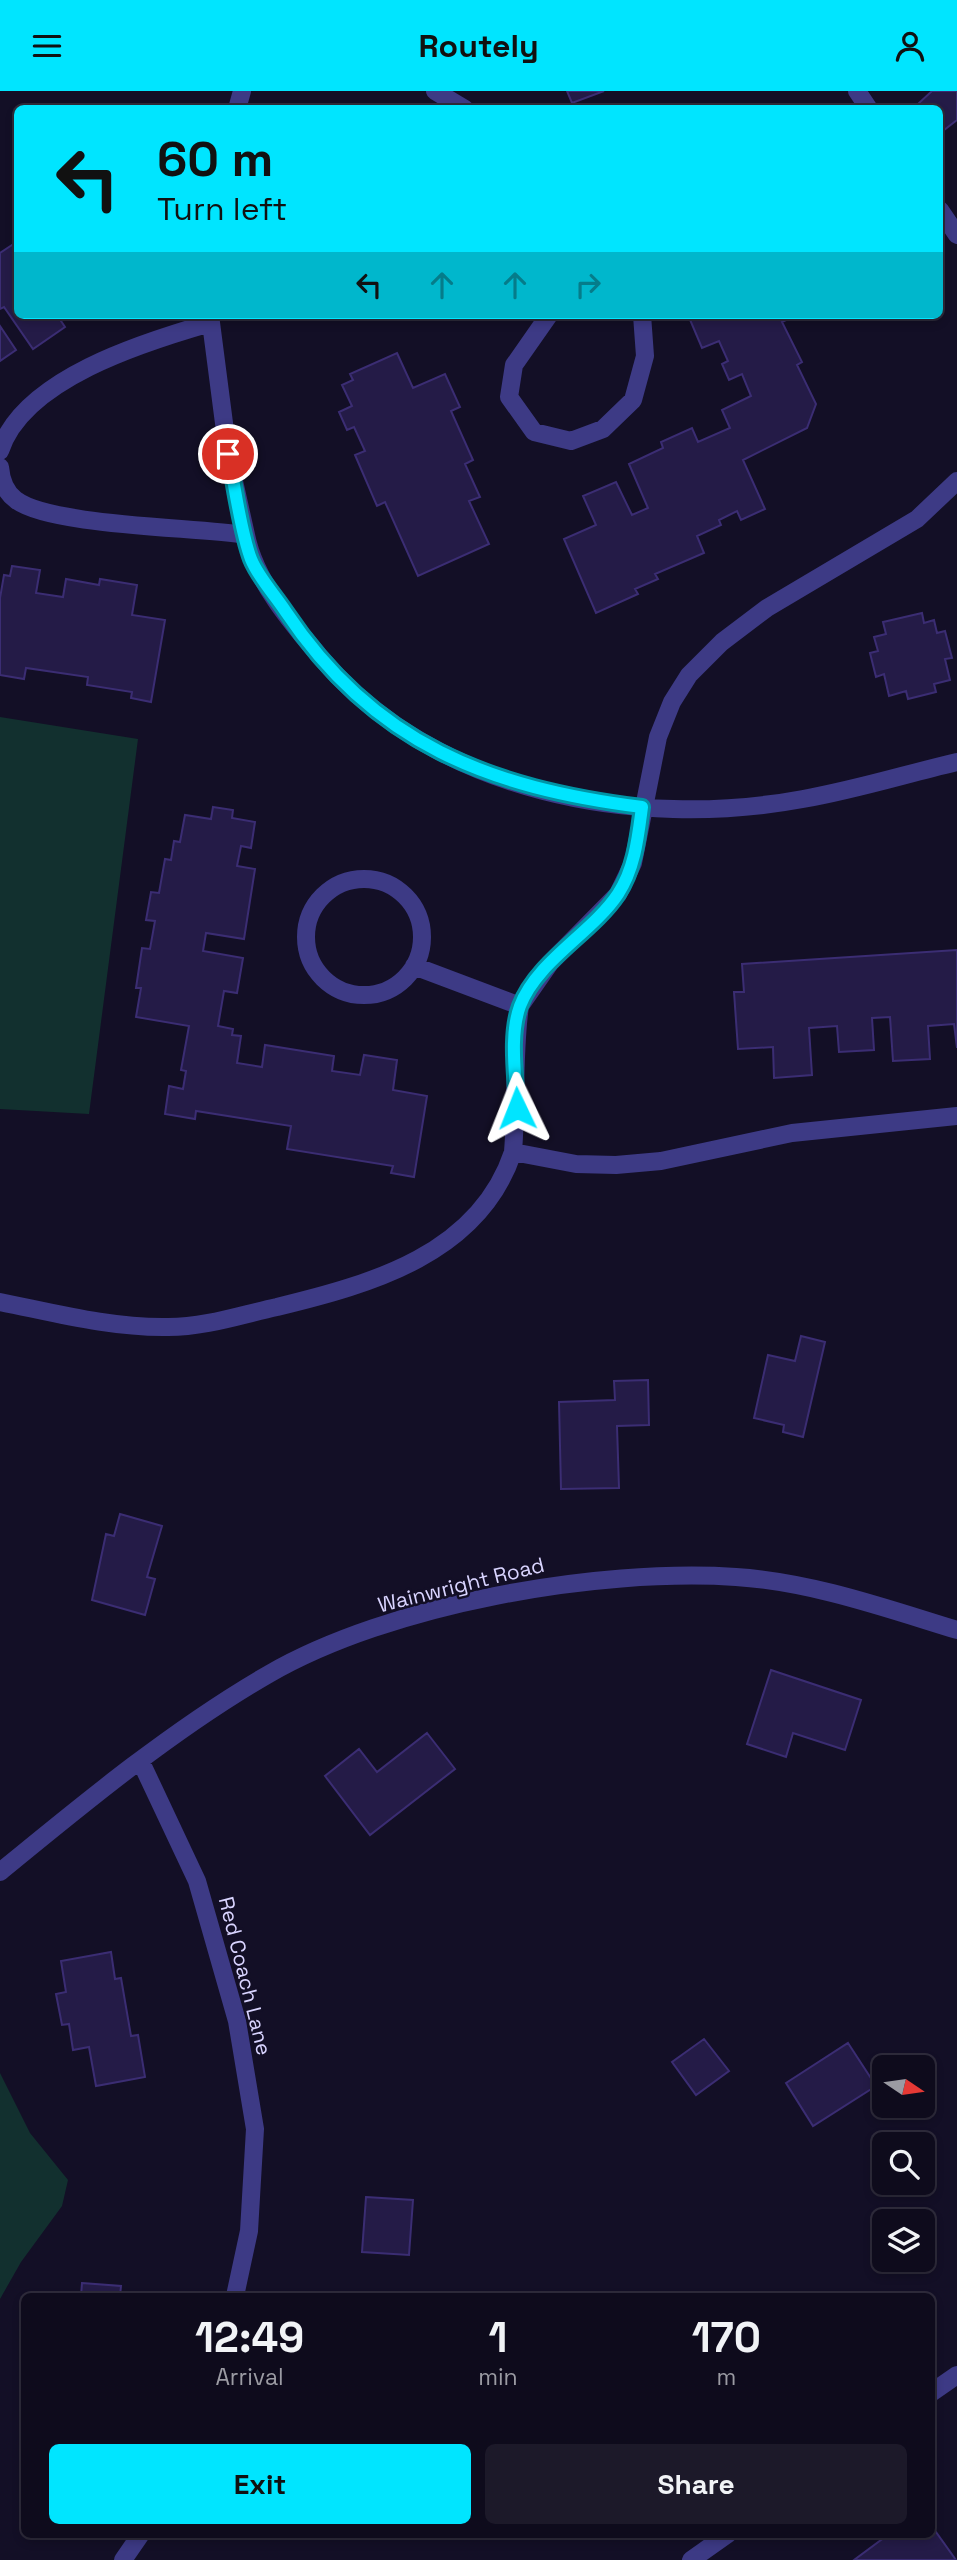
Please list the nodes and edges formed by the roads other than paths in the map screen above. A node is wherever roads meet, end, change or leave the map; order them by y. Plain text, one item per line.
1 (435, 91) edge
2 (458, 105) edge
3 (943, 214) edge
4 (957, 235) edge
5 (210, 319) edge
6 (546, 319) edge
7 (642, 319) edge
8 (0, 451) edge
9 (0, 467) edge
10 (957, 481) edge
11 (246, 535) junction
12 (957, 762) edge
13 (642, 807) junction
14 (414, 966) junction
15 (520, 1006) junction
16 (957, 1116) edge
17 (513, 1152) junction
18 (0, 1302) edge
19 (957, 1630) edge
20 (141, 1762) junction
21 (0, 1872) edge
22 (235, 2293) edge
23 (957, 2375) edge
24 (935, 2390) edge
25 (138, 2538) edge
26 (722, 2538) edge
27 (123, 2560) edge
28 (691, 2560) edge

1 - 2 street
3 - 4 street
5 - 8 street
5 - 11 street
6 - 7 street
9 - 11 street
10 - 13 street
11 - 13 street
12 - 13 street
13 - 15 street
14 - 14 street
14 - 15 street
15 - 17 street
16 - 17 street
17 - 18 street
19 - 20 street, Wainwright Road
20 - 21 street, Wainwright Road
20 - 22 street, Red Coach Lane
23 - 24 street
25 - 27 street
26 - 28 street

